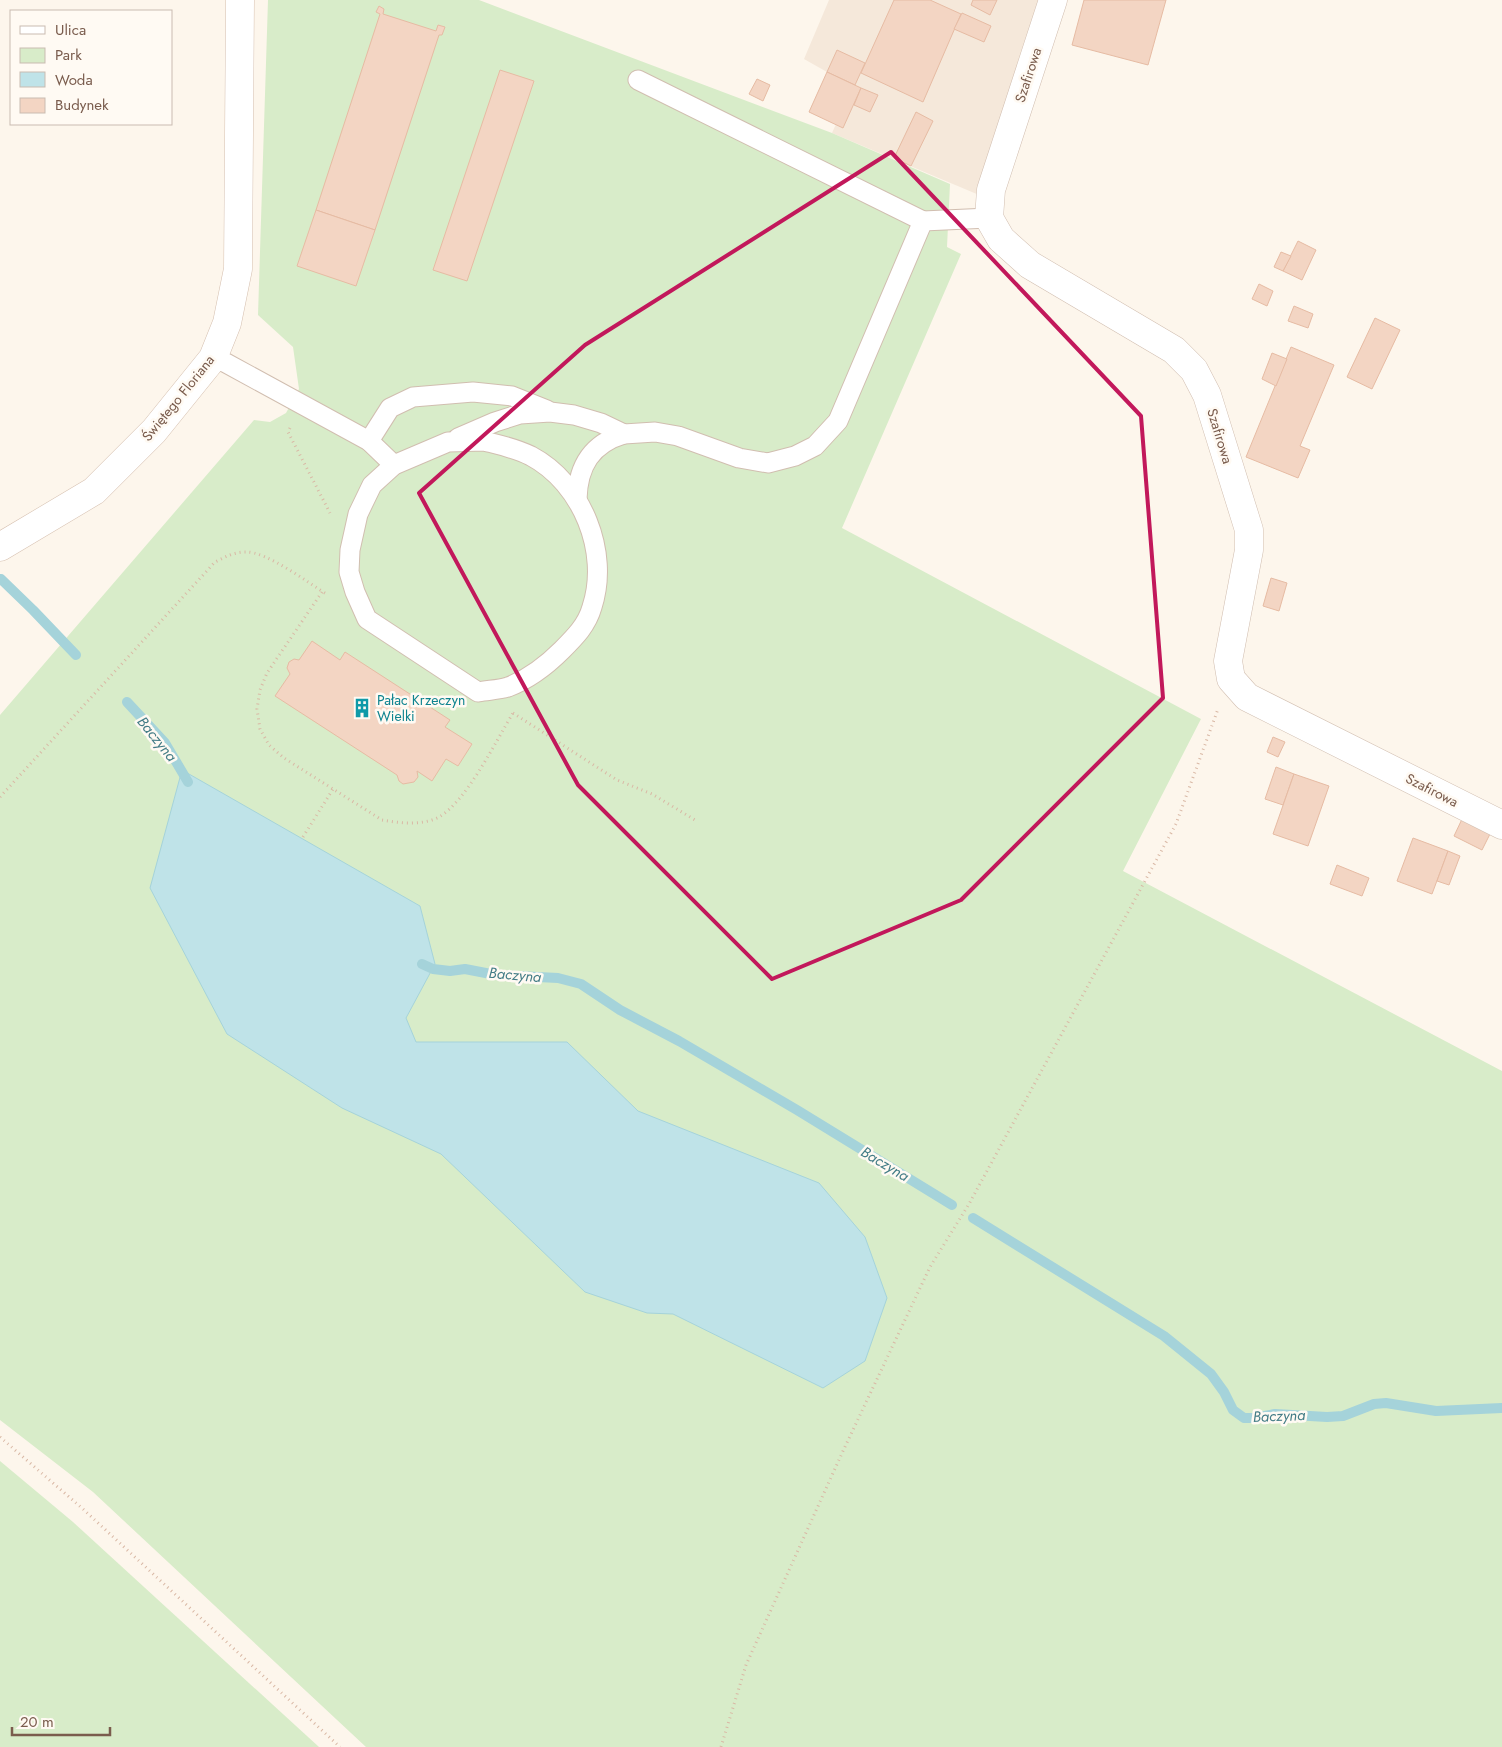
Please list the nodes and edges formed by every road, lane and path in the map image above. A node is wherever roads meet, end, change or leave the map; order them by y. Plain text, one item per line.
1 (240, 0) edge
2 (1052, 0) edge
3 (638, 80) dead end
4 (989, 218) junction
5 (923, 221) junction
6 (213, 358) junction
7 (303, 406) junction
8 (550, 412) junction
9 (624, 434) junction
10 (369, 441) junction
11 (448, 442) junction
12 (394, 465) junction
13 (577, 500) junction
14 (0, 547) edge
15 (350, 550) junction
16 (322, 592) junction
17 (367, 619) junction
18 (1231, 679) junction
19 (478, 692) junction
20 (514, 713) junction
21 (334, 789) junction
22 (0, 797) edge
23 (695, 820) dead end
24 (1502, 825) edge
25 (303, 837) dead end
26 (0, 1437) edge
27 (340, 1747) edge
28 (721, 1747) edge

1 - 6 street, Świętego Floriana
2 - 4 street, Szafirowa
3 - 5 lane
4 - 5 lane
4 - 18 street, Szafirowa
5 - 9 lane
6 - 7 lane
6 - 14 street, Świętego Floriana
7 - 10 lane
7 - 15 path
8 - 9 lane
8 - 10 lane
8 - 11 lane
9 - 13 lane
10 - 12 lane
11 - 12 lane
11 - 13 lane
12 - 15 lane
13 - 19 lane
15 - 17 lane
16 - 17 path
16 - 21 path
16 - 22 path
17 - 19 lane
18 - 24 street, Szafirowa
18 - 28 path
19 - 20 path
20 - 21 path
20 - 23 path
21 - 25 path
26 - 27 path

